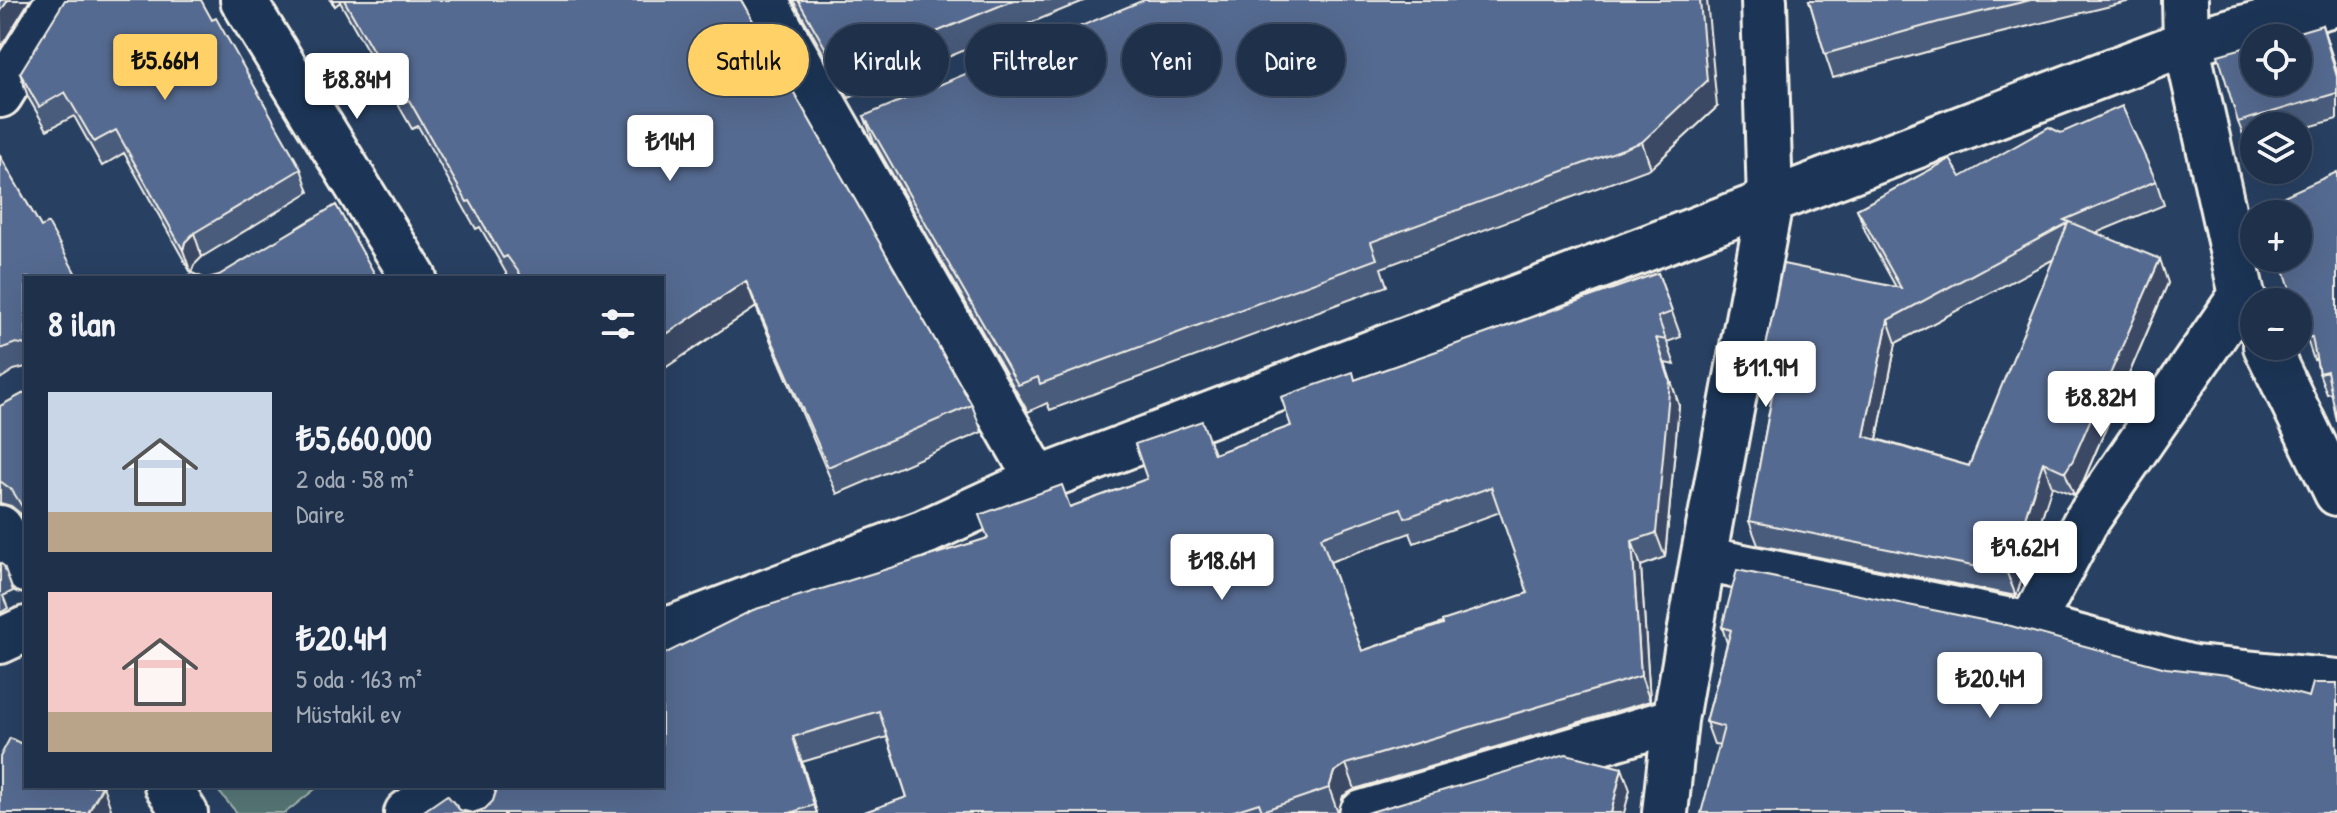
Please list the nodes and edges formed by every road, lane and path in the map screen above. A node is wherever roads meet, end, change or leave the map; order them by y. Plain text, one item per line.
1 (59, 0) edge
2 (243, 0) edge
3 (764, 0) edge
4 (1764, 0) edge
5 (2185, 0) edge
6 (2337, 3) edge
7 (2186, 43) junction
8 (0, 95) edge
9 (881, 112) edge
10 (838, 130) junction
11 (360, 191) junction
12 (1770, 202) junction
13 (321, 214) edge
14 (413, 276) edge
15 (2243, 288) edge
16 (2240, 319) edge
17 (2273, 360) edge
18 (1038, 480) junction
19 (2337, 493) edge
20 (0, 528) edge
21 (1703, 559) junction
22 (24, 567) edge
23 (2031, 625) junction
24 (24, 630) edge
25 (664, 631) edge
26 (0, 641) edge
27 (2337, 682) edge
28 (1675, 720) junction
29 (168, 788) edge
30 (441, 788) edge
31 (466, 788) edge
32 (185, 813) edge
33 (407, 813) edge
34 (481, 813) edge
35 (1362, 813) edge
36 (1665, 813) edge

1 - 8 street
2 - 11 street
3 - 10 street
4 - 12 street
5 - 7 street
6 - 7 street
7 - 12 street
7 - 15 street
9 - 10 street
10 - 18 street
11 - 13 street
11 - 14 street
12 - 18 street
12 - 21 street
16 - 23 street
17 - 19 street
18 - 25 street
20 - 22 street
21 - 23 street
21 - 28 street
23 - 27 street
24 - 26 street
28 - 35 street
28 - 36 street
29 - 32 street
30 - 33 street
31 - 34 street

